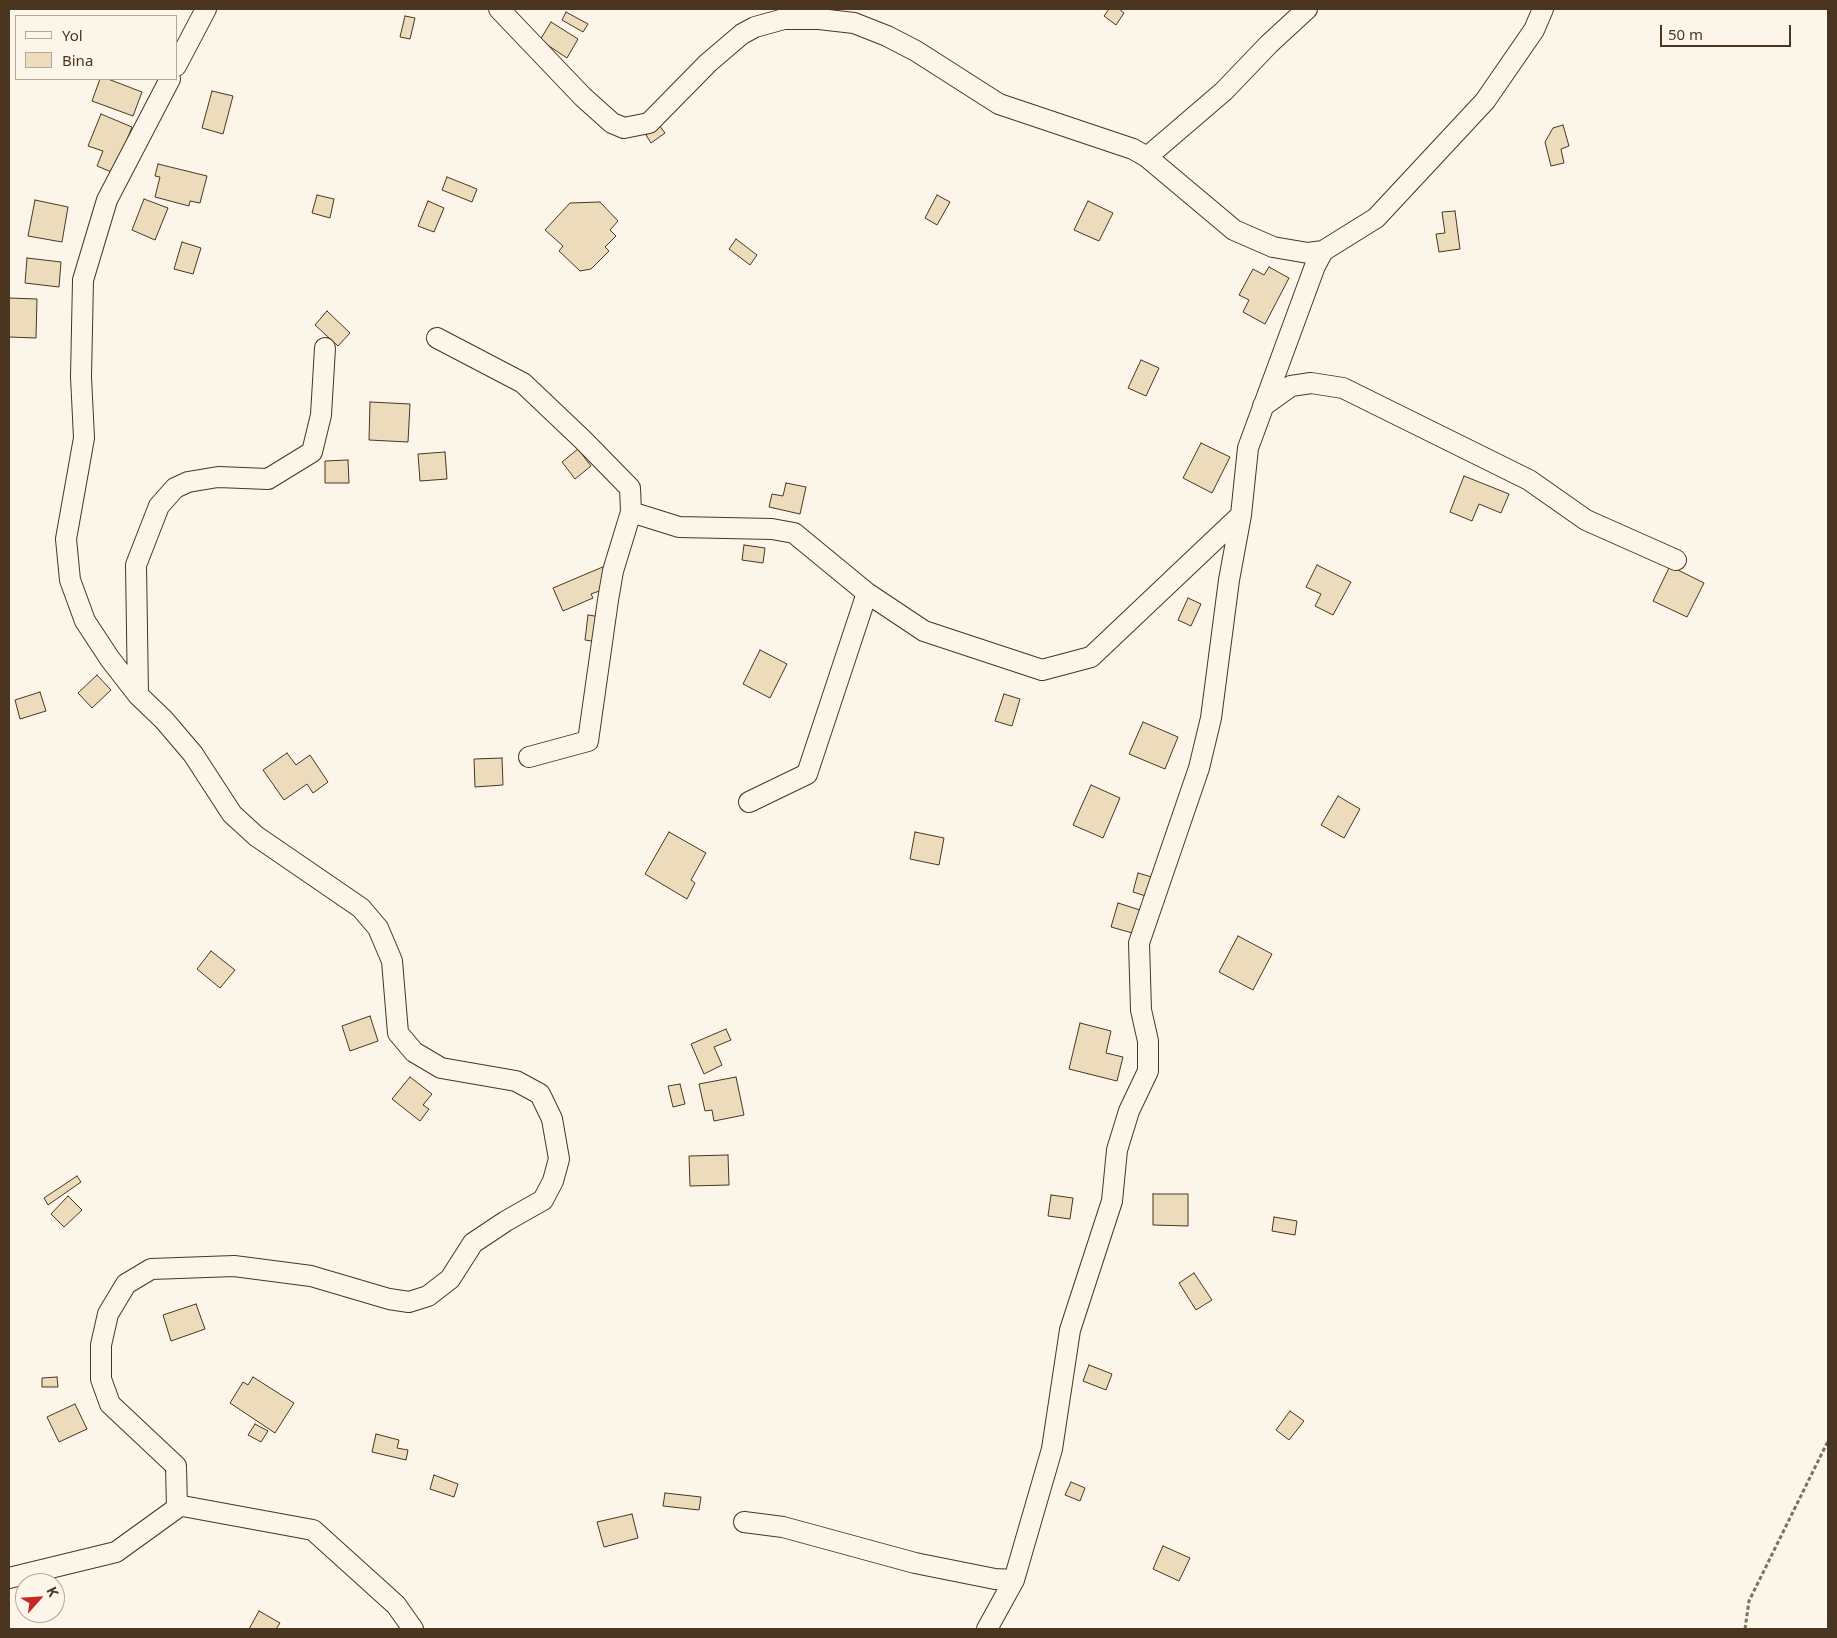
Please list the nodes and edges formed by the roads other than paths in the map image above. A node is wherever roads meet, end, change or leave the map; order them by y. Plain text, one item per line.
1 (206, 9) edge
2 (499, 9) edge
3 (1307, 9) edge
4 (1543, 9) edge
5 (178, 62) edge
6 (169, 80) edge
7 (1147, 157) junction
8 (1323, 250) junction
9 (437, 338) dead end
10 (325, 348) dead end
11 (1263, 406) junction
12 (631, 512) junction
13 (1241, 515) junction
14 (1676, 560) dead end
15 (867, 593) junction
16 (138, 695) junction
17 (529, 757) dead end
18 (749, 802) dead end
19 (177, 1505) junction
20 (744, 1522) dead end
21 (9, 1578) edge
22 (1014, 1580) junction
23 (414, 1629) edge
24 (987, 1629) edge

1 - 5 street
2 - 7 street
3 - 7 street
4 - 8 street
6 - 16 street
7 - 8 street
8 - 11 street
9 - 12 street
10 - 16 street
11 - 13 street
11 - 14 street
12 - 15 street
12 - 17 street
13 - 15 street
13 - 22 street
15 - 18 street
16 - 19 street
19 - 21 street
19 - 23 street
20 - 22 street
22 - 24 street

